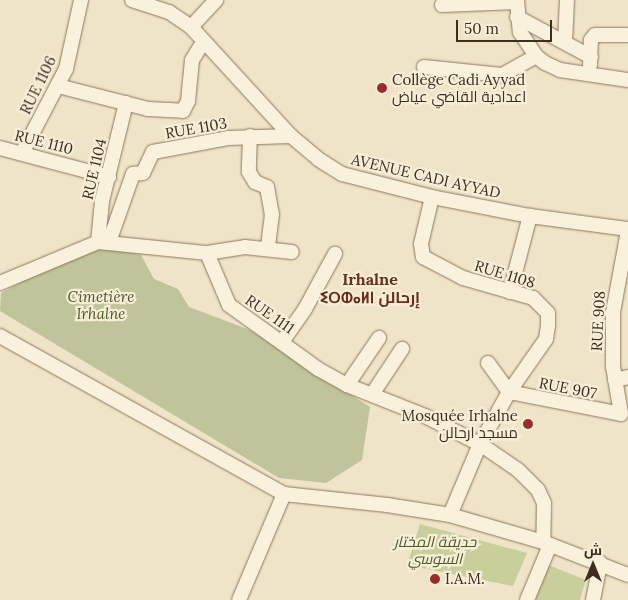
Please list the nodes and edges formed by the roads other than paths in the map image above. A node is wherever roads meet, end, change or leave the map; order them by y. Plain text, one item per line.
1 (81, 0) edge
2 (132, 0) edge
3 (216, 0) edge
4 (567, 0) edge
5 (516, 1) edge
6 (147, 2) edge
7 (442, 5) dead end
8 (517, 17) junction
9 (191, 26) junction
10 (628, 35) edge
11 (204, 41) junction
12 (565, 42) junction
13 (536, 56) junction
14 (591, 57) junction
15 (424, 67) dead end
16 (590, 74) junction
17 (628, 80) edge
18 (58, 86) junction
19 (126, 103) junction
20 (250, 136) junction
21 (291, 136) junction
22 (0, 148) edge
23 (22, 153) junction
24 (110, 170) junction
25 (133, 174) junction
26 (432, 196) junction
27 (530, 216) junction
28 (628, 230) edge
29 (104, 242) junction
30 (268, 248) junction
31 (292, 252) dead end
32 (207, 254) junction
33 (335, 254) dead end
34 (0, 283) edge
35 (622, 290) edge
36 (510, 292) junction
37 (0, 336) edge
38 (379, 338) dead end
39 (282, 342) junction
40 (402, 349) dead end
41 (488, 363) dead end
42 (622, 378) edge
43 (346, 385) junction
44 (509, 392) junction
45 (373, 394) junction
46 (625, 418) edge
47 (480, 444) junction
48 (284, 494) junction
49 (450, 515) junction
50 (546, 543) junction
51 (600, 563) junction
52 (628, 575) edge
53 (239, 600) edge
54 (527, 600) edge
55 (594, 600) edge

1 - 18 street, RUE 1106
2 - 6 street, AVENUE CADI AYYAD
3 - 9 street
4 - 12 street
5 - 7 street
5 - 8 street
6 - 9 street, AVENUE CADI AYYAD
8 - 12 street
8 - 13 street
9 - 11 street, AVENUE CADI AYYAD
10 - 14 street
11 - 19 street
11 - 21 street, AVENUE CADI AYYAD
12 - 14 street
13 - 15 street
13 - 16 street
14 - 16 street
16 - 17 street
18 - 19 street
18 - 23 street, RUE 1106
19 - 24 street, RUE 1104
20 - 21 street, RUE 1103
20 - 25 street, RUE 1103
20 - 30 street
21 - 26 street, AVENUE CADI AYYAD
22 - 23 street, RUE 1110
23 - 24 street, RUE 1110
24 - 25 street, RUE 1110
24 - 29 street, RUE 1104
25 - 29 street
26 - 27 street, AVENUE CADI AYYAD
26 - 36 street, RUE 1108
27 - 28 street, AVENUE CADI AYYAD
27 - 36 street
28 - 35 street, RUE 908
29 - 32 street
29 - 34 street
30 - 31 street
30 - 32 street
32 - 39 street, RUE 1111
33 - 39 street
35 - 42 street, RUE 908
36 - 44 street, RUE 1108
37 - 48 street
38 - 43 street
39 - 43 street, RUE 1111
40 - 45 street
41 - 44 street
42 - 46 street, RUE 908
43 - 45 street, RUE 1111
44 - 46 street, RUE 907
44 - 47 street
45 - 47 street, RUE 1111
47 - 49 street
47 - 50 street, RUE 1111
48 - 49 street
48 - 53 street
49 - 50 street
50 - 51 street
50 - 54 street, RUE 1111
51 - 52 street
51 - 55 street

